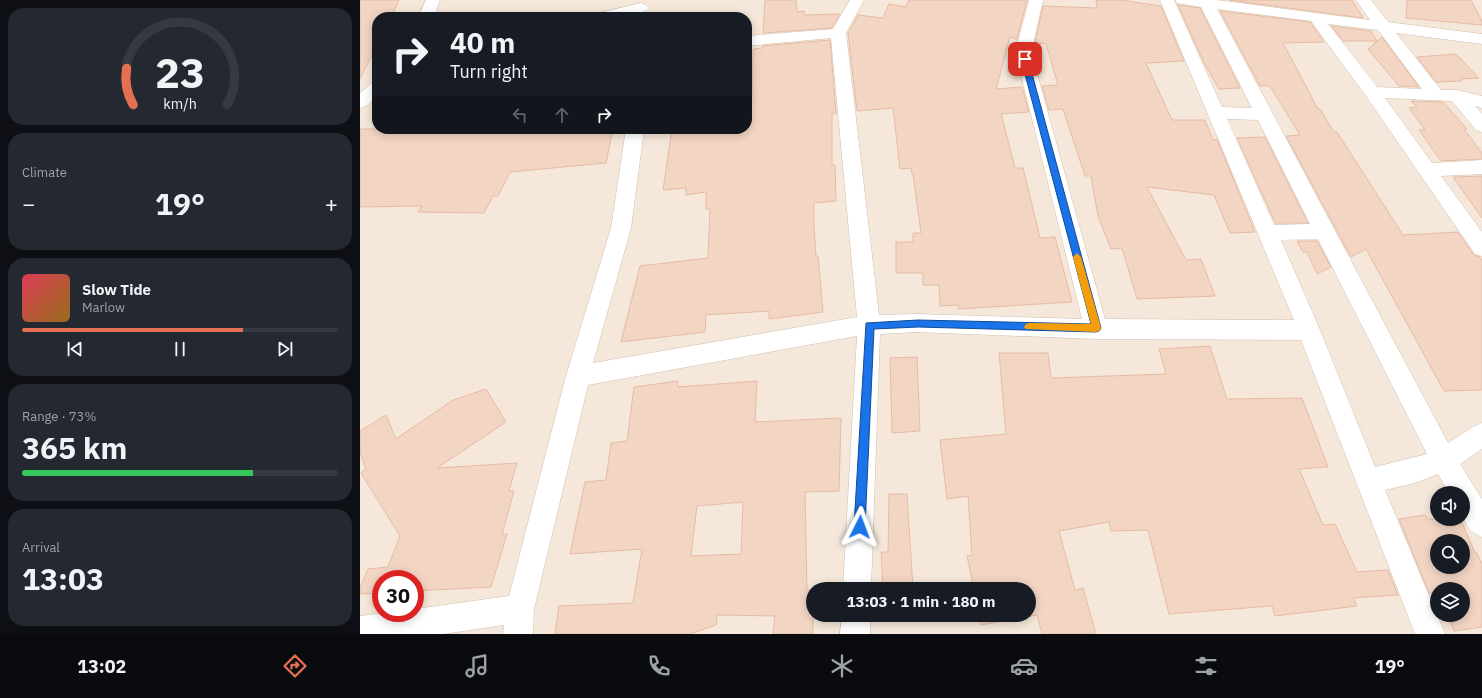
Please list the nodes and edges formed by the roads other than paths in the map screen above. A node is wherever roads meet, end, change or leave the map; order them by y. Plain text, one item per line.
1 (433, 0) edge
2 (857, 0) edge
3 (1036, 0) edge
4 (1167, 0) edge
5 (1182, 0) edge
6 (1363, 0) edge
7 (1206, 1) edge
8 (642, 8) edge
9 (428, 12) edge
10 (623, 12) edge
11 (1316, 18) junction
12 (1385, 27) junction
13 (838, 32) junction
14 (1482, 39) edge
15 (752, 41) edge
16 (372, 92) edge
17 (1372, 92) junction
18 (1436, 95) junction
19 (1457, 96) junction
20 (360, 102) edge
21 (1482, 102) edge
22 (1216, 114) junction
23 (1264, 114) junction
24 (1482, 126) edge
25 (635, 134) edge
26 (1482, 167) edge
27 (1428, 170) junction
28 (1475, 228) edge
29 (1326, 231) junction
30 (1267, 233) junction
31 (1482, 248) edge
32 (869, 325) junction
33 (1096, 328) junction
34 (1309, 330) junction
35 (578, 376) junction
36 (1482, 435) edge
37 (1443, 460) junction
38 (1368, 481) junction
39 (1482, 524) edge
40 (857, 582) edge
41 (519, 622) edge
42 (856, 622) edge
43 (360, 632) edge
44 (855, 634) edge
45 (1430, 634) edge

1 - 9 street
2 - 13 street
3 - 33 street
4 - 22 street
5 - 7 street
6 - 12 street
7 - 11 street
7 - 23 street
8 - 10 street
11 - 12 street
11 - 17 street
12 - 14 street
12 - 18 street
13 - 15 street
13 - 32 street
16 - 20 street
17 - 18 street
17 - 27 street
18 - 19 street
19 - 21 street
19 - 24 street
22 - 23 street
22 - 30 street
23 - 29 street
25 - 35 street
26 - 27 street
27 - 28 street
28 - 31 street
29 - 30 street
29 - 37 street
30 - 34 street
32 - 33 street
32 - 35 street
32 - 40 street
33 - 34 street
34 - 38 street
35 - 41 street
36 - 37 street
37 - 38 street
37 - 39 street
38 - 45 street
41 - 43 street
42 - 44 street

